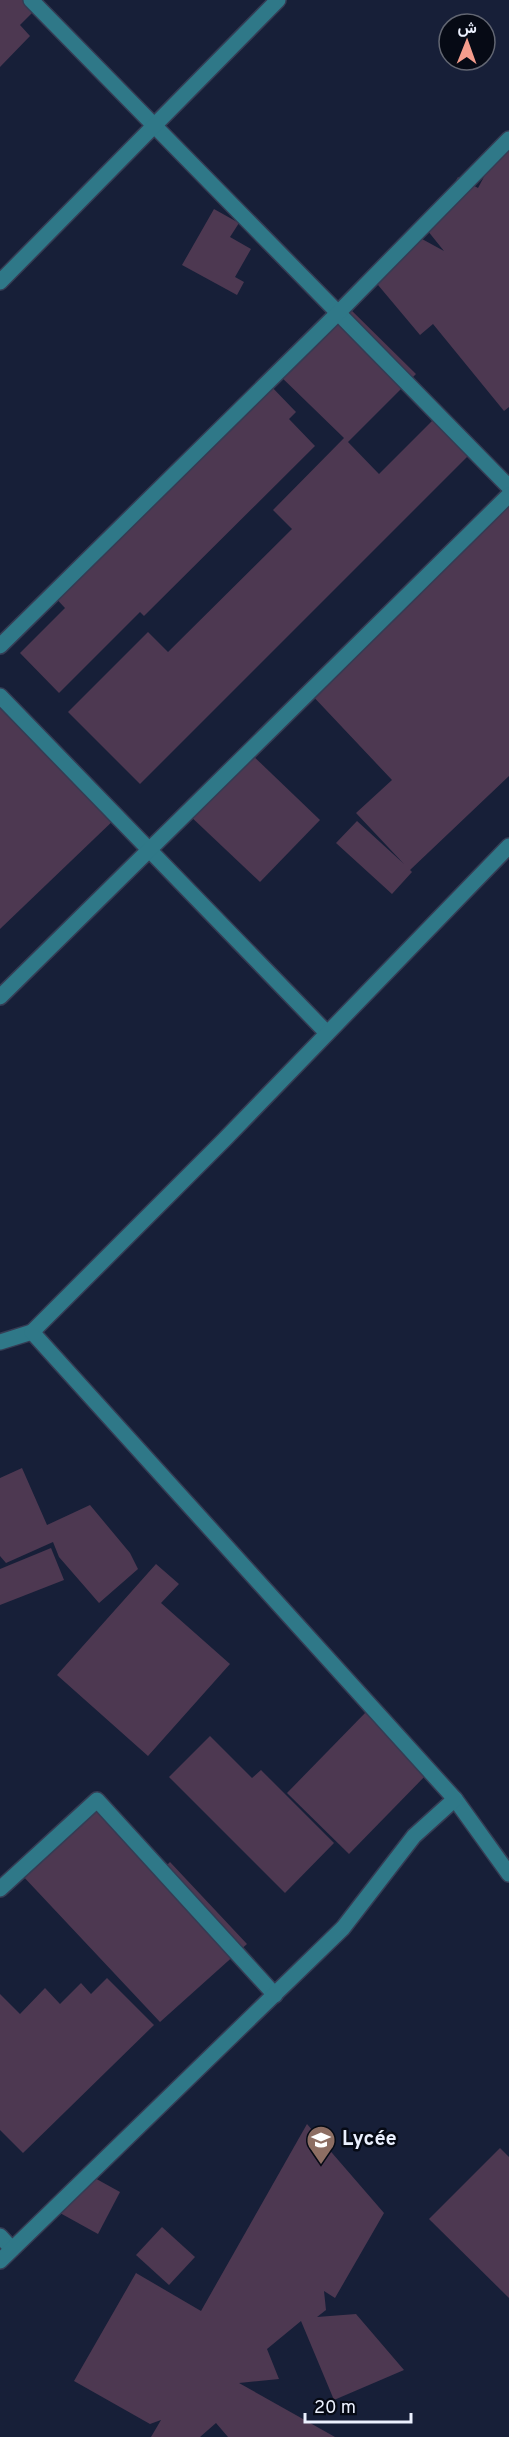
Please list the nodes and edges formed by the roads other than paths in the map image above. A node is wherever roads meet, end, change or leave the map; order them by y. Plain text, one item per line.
1 (31, 0) edge
2 (278, 0) edge
3 (154, 125) junction
4 (509, 139) edge
5 (0, 282) edge
6 (338, 313) junction
7 (509, 487) edge
8 (509, 495) edge
9 (0, 646) edge
10 (0, 696) edge
11 (509, 846) edge
12 (149, 850) junction
13 (0, 997) edge
14 (327, 1033) junction
15 (32, 1332) junction
16 (0, 1342) edge
17 (455, 1799) junction
18 (509, 1874) edge
19 (0, 1889) edge
20 (275, 1995) junction
21 (0, 2236) edge
22 (12, 2249) junction
23 (0, 2261) edge

1 - 3 street
2 - 3 street
3 - 5 street
3 - 6 street
4 - 6 street
6 - 7 street
6 - 9 street
8 - 12 street
10 - 12 street
11 - 14 street
12 - 13 street
12 - 14 street
14 - 15 street
15 - 16 street
15 - 17 street
17 - 18 street
17 - 20 street
19 - 20 street
20 - 22 street
21 - 22 street
22 - 23 street

